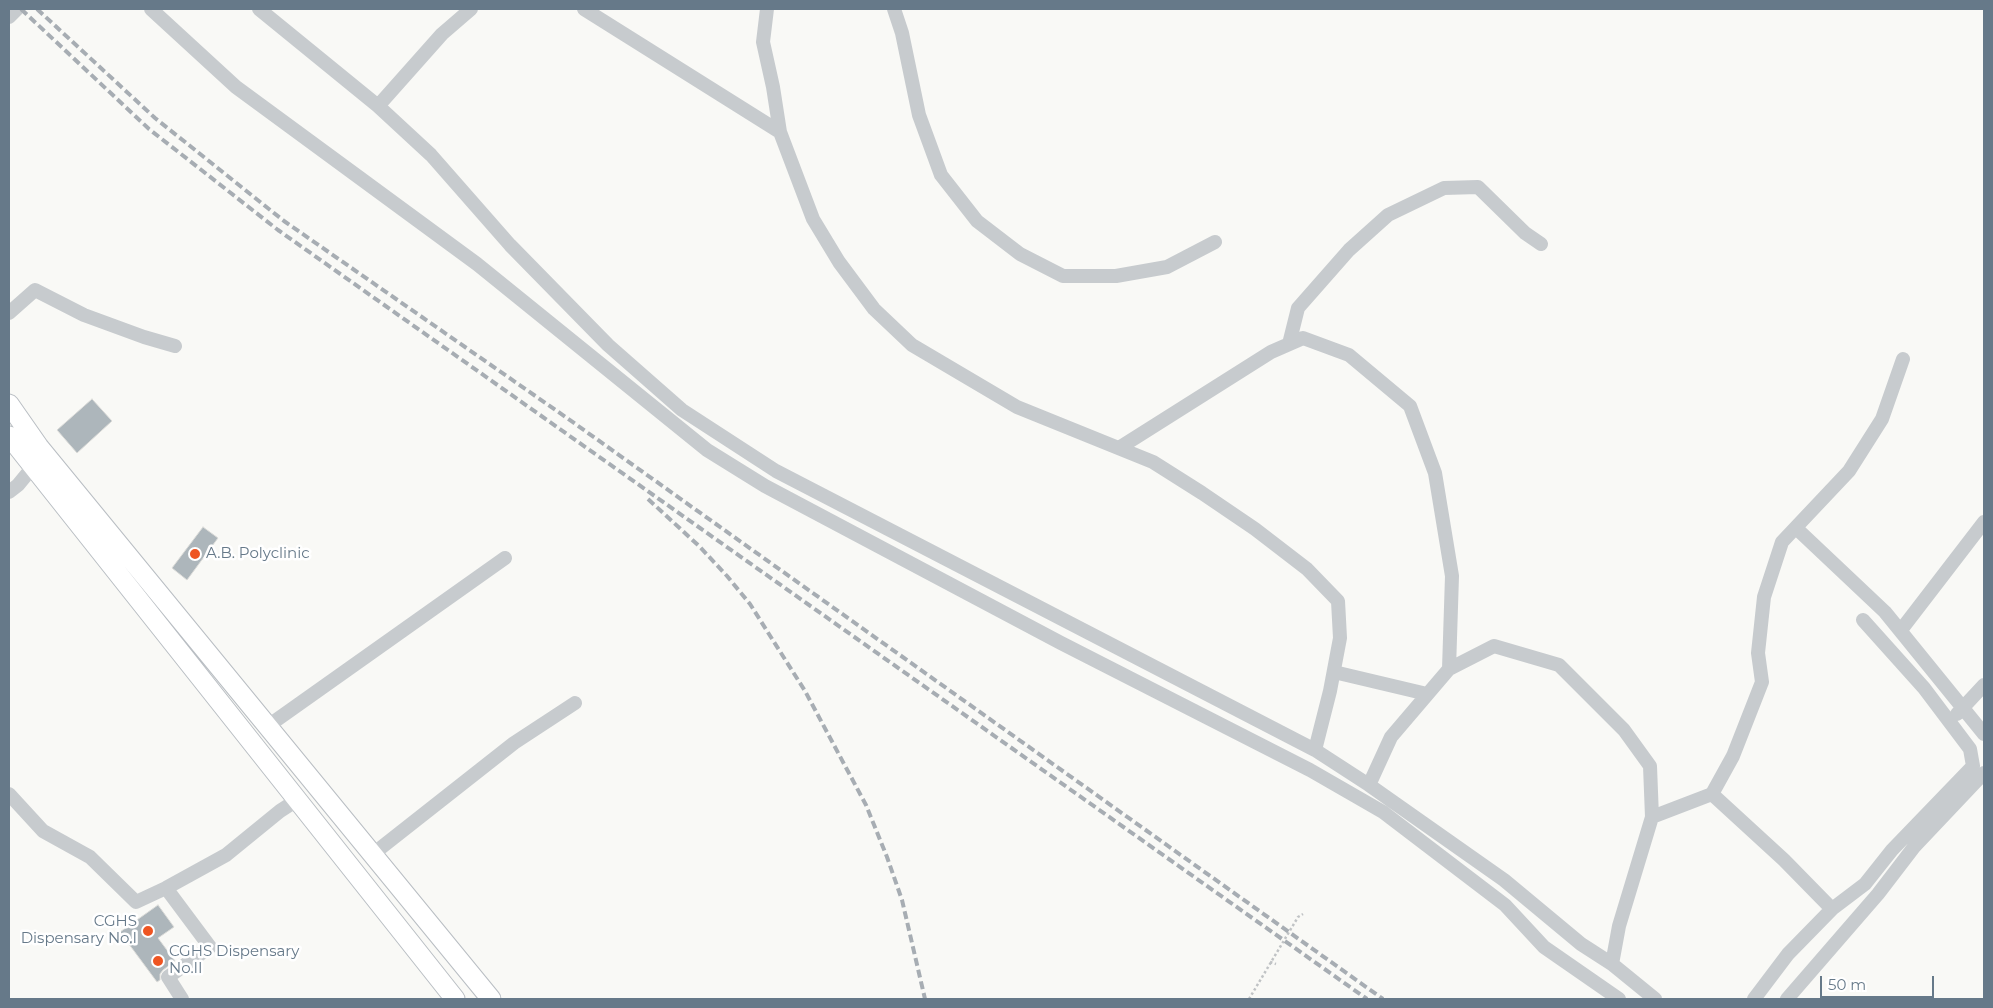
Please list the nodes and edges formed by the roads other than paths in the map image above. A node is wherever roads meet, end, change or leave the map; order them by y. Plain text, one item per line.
1 (17, 9) edge
2 (151, 9) edge
3 (259, 9) edge
4 (472, 9) edge
5 (584, 9) edge
6 (767, 9) edge
7 (894, 9) edge
8 (9, 17) edge
9 (378, 106) junction
10 (780, 132) junction
11 (1215, 242) dead end
12 (1541, 244) dead end
13 (9, 313) edge
14 (1289, 344) junction
15 (175, 346) dead end
16 (1903, 359) dead end
17 (9, 404) edge
18 (9, 436) edge
19 (1119, 448) junction
20 (32, 468) junction
21 (9, 492) edge
22 (1984, 522) edge
23 (1796, 528) junction
24 (504, 558) dead end
25 (1863, 620) dead end
26 (1901, 630) junction
27 (1449, 669) junction
28 (1334, 672) junction
29 (1984, 685) edge
30 (1427, 694) junction
31 (575, 703) dead end
32 (1963, 707) junction
33 (1950, 722) junction
34 (268, 726) junction
35 (1984, 734) edge
36 (1315, 750) junction
37 (1984, 773) edge
38 (1370, 785) junction
39 (9, 794) edge
40 (1712, 794) junction
41 (297, 800) junction
42 (1652, 817) junction
43 (373, 854) junction
44 (166, 888) junction
45 (1832, 909) junction
46 (1612, 964) junction
47 (182, 999) edge
48 (454, 999) edge
49 (491, 999) edge
50 (1619, 999) edge
51 (1655, 999) edge
52 (1754, 999) edge
53 (1787, 999) edge

1 - 8 street
2 - 50 street
3 - 9 street
4 - 9 street
5 - 10 street
6 - 10 street
7 - 11 street
9 - 36 street
10 - 19 street
12 - 14 street
13 - 15 street
14 - 19 street
14 - 27 street
16 - 23 street
17 - 34 main road
18 - 20 main road
19 - 28 street
20 - 21 street
20 - 41 main road
22 - 26 street
23 - 26 street
23 - 40 street
24 - 34 street
25 - 33 street
26 - 32 street
27 - 30 street
27 - 42 street
28 - 30 street
28 - 36 street
29 - 32 street
30 - 38 street
31 - 43 street
32 - 33 street
32 - 35 street
33 - 45 street
34 - 43 main road
36 - 38 street
37 - 53 street
38 - 46 street
39 - 44 street
40 - 42 street
40 - 45 street
41 - 44 street
41 - 48 main road
42 - 46 street
43 - 49 main road
44 - 47 street
45 - 52 street
46 - 51 street

